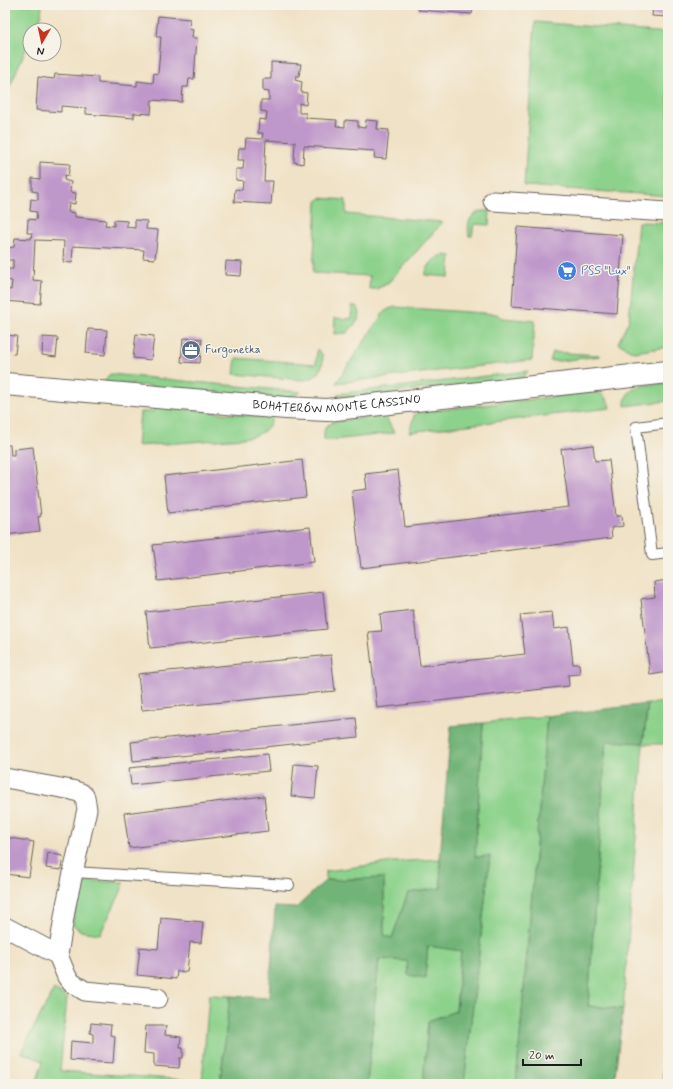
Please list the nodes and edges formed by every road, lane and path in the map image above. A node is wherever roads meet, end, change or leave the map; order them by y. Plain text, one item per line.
1 (494, 201) dead end
2 (668, 212) edge
3 (668, 372) edge
4 (5, 384) edge
5 (668, 423) edge
6 (668, 553) edge
7 (5, 778) edge
8 (73, 872) junction
9 (289, 885) dead end
10 (5, 927) edge
11 (58, 955) junction
12 (158, 998) dead end

1 - 2 street
3 - 4 street, BOHATERÓW MONTE CASSINO
5 - 6 lane
7 - 8 street
8 - 9 lane
8 - 11 street
10 - 11 street
11 - 12 street

